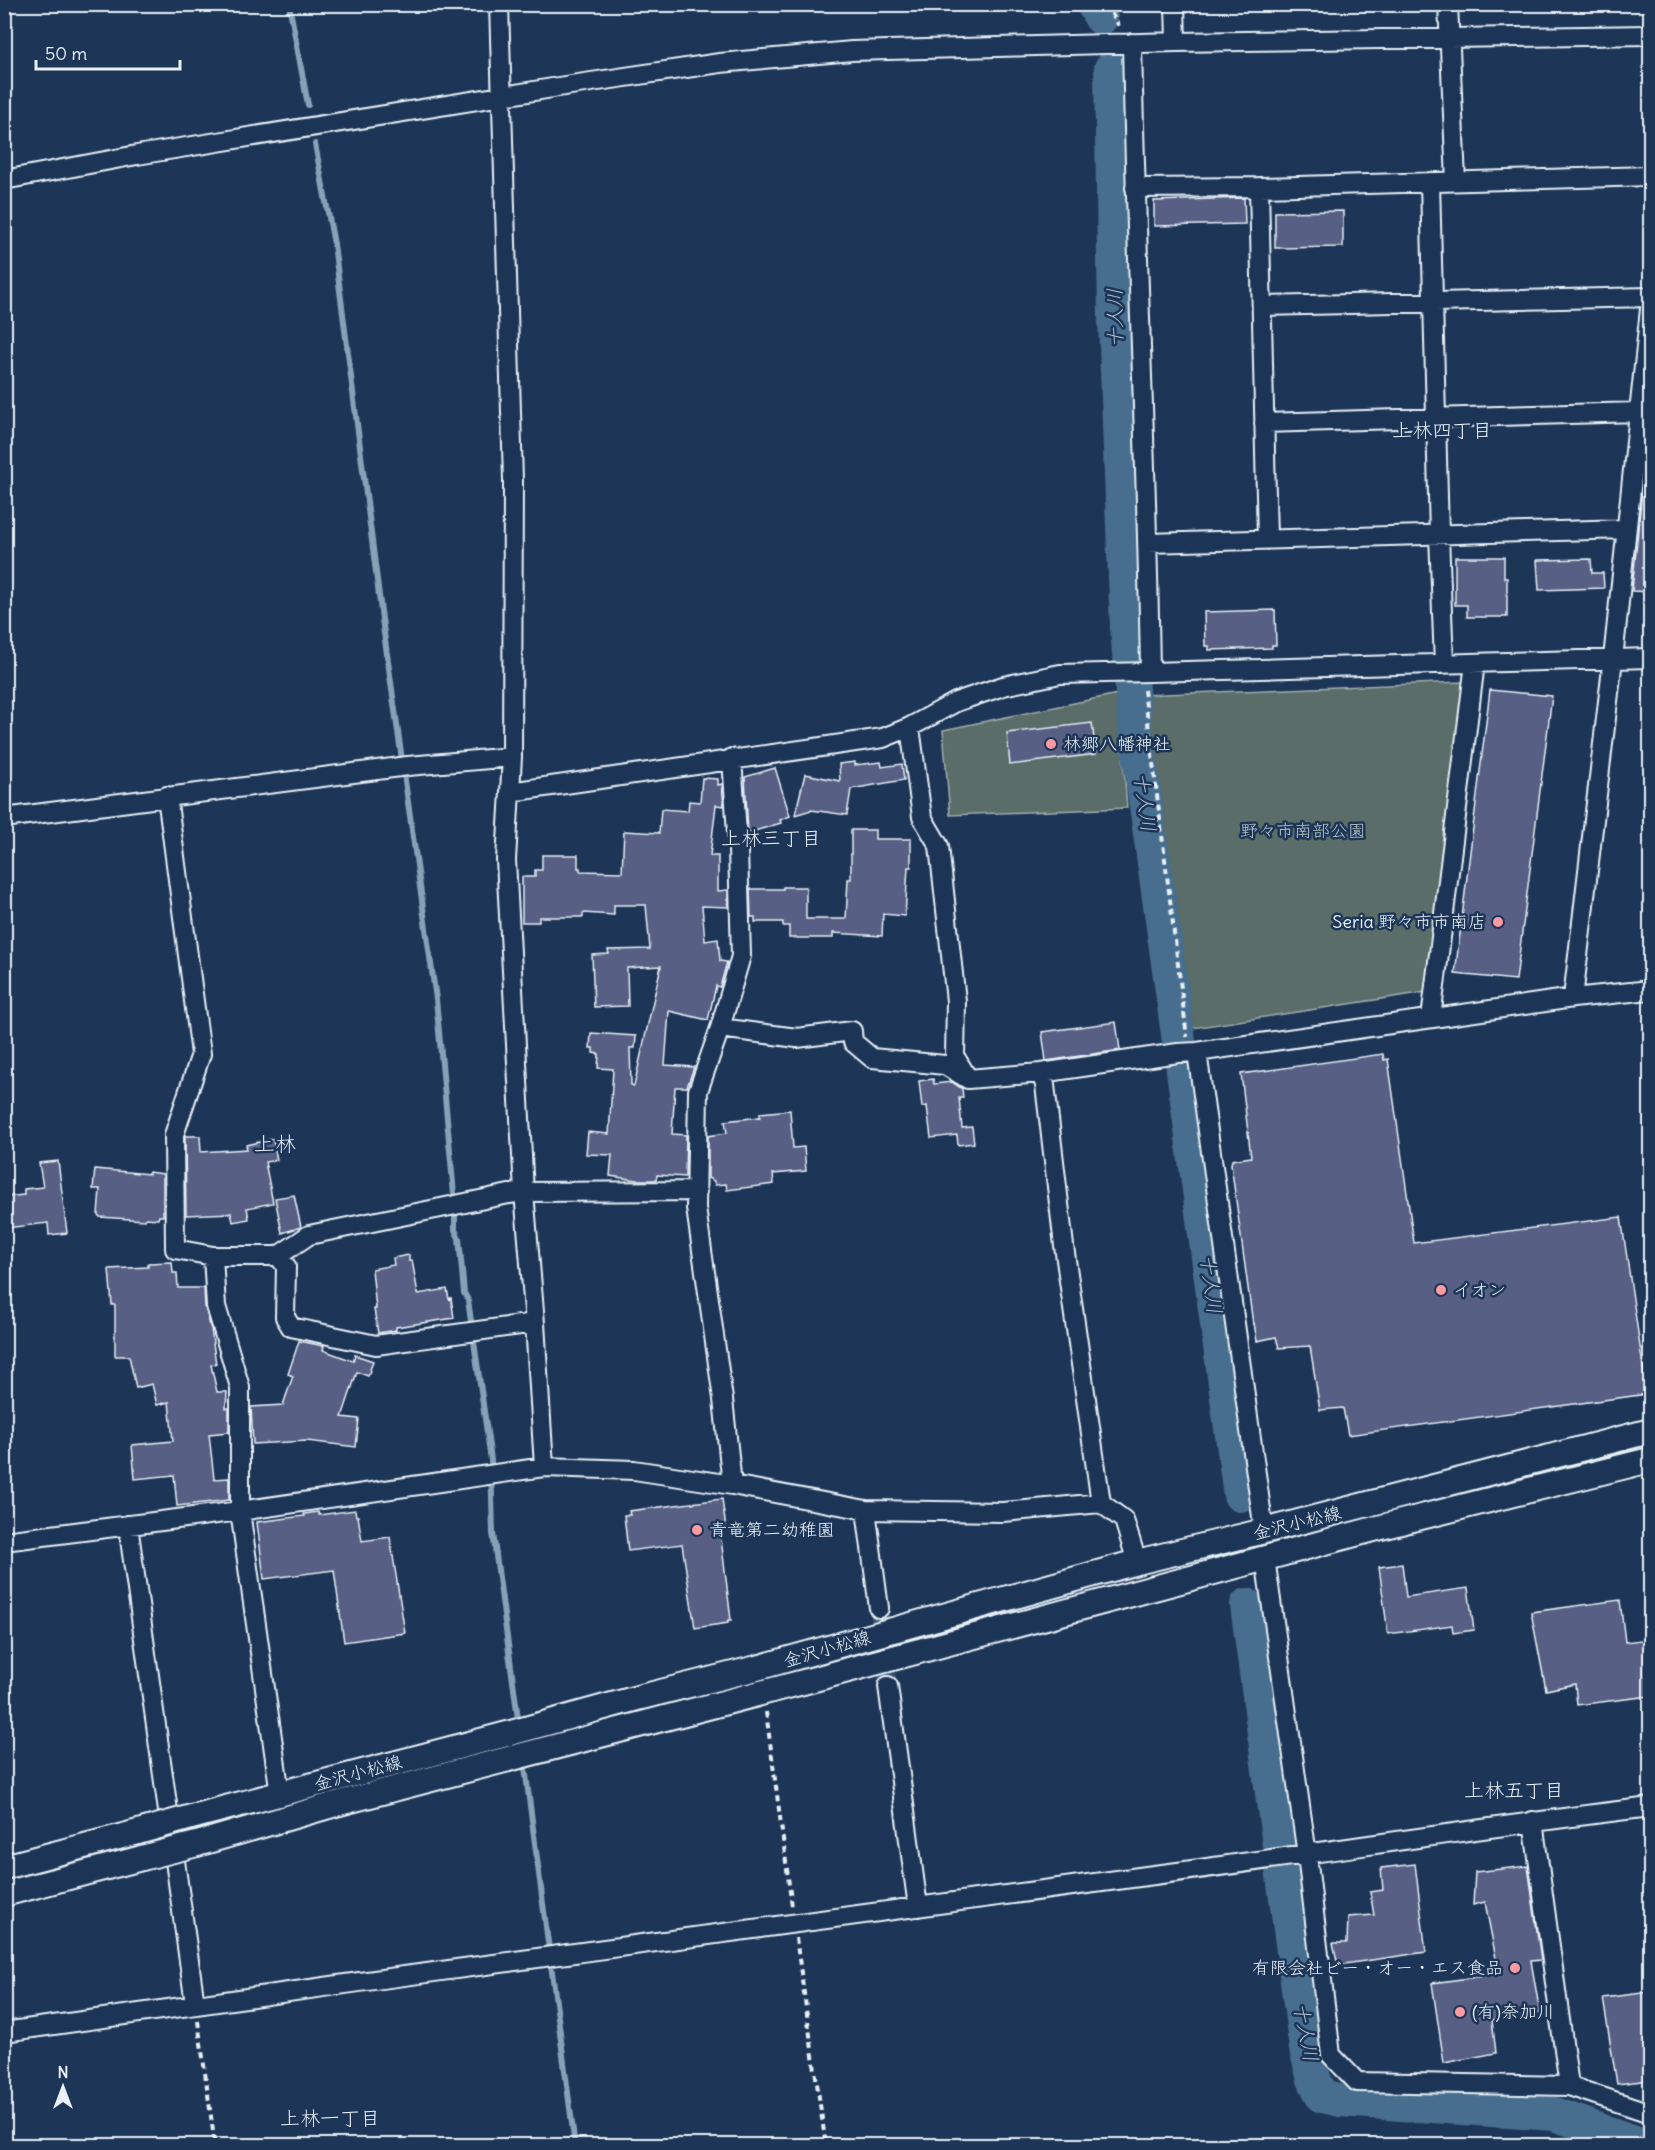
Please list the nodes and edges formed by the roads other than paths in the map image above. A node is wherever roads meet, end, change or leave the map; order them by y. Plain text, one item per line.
1 (499, 4) edge
2 (1175, 4) edge
3 (1449, 4) edge
4 (1650, 35) edge
5 (1449, 39) junction
6 (1176, 42) junction
7 (1132, 43) junction
8 (502, 97) junction
9 (1650, 176) edge
10 (4, 180) edge
11 (1456, 181) junction
12 (1430, 182) junction
13 (1259, 187) junction
14 (1135, 188) junction
15 (1650, 297) edge
16 (1434, 302) junction
17 (1262, 306) junction
18 (1650, 309) edge
19 (1639, 412) junction
20 (1437, 418) junction
21 (1264, 423) junction
22 (1626, 529) junction
23 (1439, 534) junction
24 (1267, 540) junction
25 (1148, 543) junction
26 (1650, 658) edge
27 (1613, 659) junction
28 (1475, 663) junction
29 (1444, 664) junction
30 (1142, 672) junction
31 (910, 727) junction
32 (512, 757) junction
33 (732, 758) junction
34 (510, 792) junction
35 (166, 796) junction
36 (4, 818) edge
37 (1650, 990) edge
38 (1573, 998) junction
39 (1431, 1018) junction
40 (720, 1028) junction
41 (1190, 1052) junction
42 (1041, 1073) junction
43 (968, 1079) junction
44 (697, 1191) junction
45 (524, 1192) junction
46 (213, 1256) junction
47 (278, 1256) junction
48 (535, 1323) junction
49 (1650, 1431) edge
50 (1650, 1460) edge
51 (544, 1467) junction
52 (732, 1485) junction
53 (1101, 1503) junction
54 (866, 1510) junction
55 (240, 1511) junction
56 (128, 1525) junction
57 (1264, 1531) junction
58 (4, 1541) edge
59 (1264, 1558) junction
60 (1137, 1562) junction
61 (879, 1608) tunnel mouth
62 (888, 1686) tunnel mouth
63 (280, 1794) junction
64 (1650, 1807) edge
65 (1533, 1821) junction
66 (1299, 1856) junction
67 (4, 1868) edge
68 (4, 1894) edge
69 (918, 1907) junction
70 (195, 2004) junction
71 (4, 2032) edge
72 (1569, 2086) junction
73 (1650, 2113) edge

1 - 8 street
2 - 6 street
3 - 5 street
4 - 5 street
5 - 6 street
5 - 11 street
6 - 7 street
7 - 8 street
7 - 14 street
8 - 10 street
8 - 32 street
9 - 11 street
11 - 12 street
12 - 13 street
12 - 16 street
13 - 14 street
13 - 17 street
14 - 25 street
15 - 16 street
16 - 17 street
16 - 20 street
17 - 21 street
18 - 19 street
19 - 20 street
19 - 22 street
20 - 21 street
20 - 23 street
21 - 24 street
22 - 23 street
22 - 27 street
23 - 24 street
23 - 29 street
24 - 25 street
25 - 30 street
26 - 27 street
27 - 28 street
27 - 38 street
28 - 29 street
28 - 39 street
29 - 30 street
30 - 31 street
31 - 33 street
31 - 43 street
32 - 34 street
32 - 35 street
33 - 34 street
33 - 40 street
34 - 45 street
35 - 36 street
35 - 46 street
37 - 38 street
38 - 39 street
39 - 41 street
40 - 43 street
40 - 44 street
41 - 42 street
41 - 57 street
42 - 43 street
42 - 53 street
44 - 45 street
44 - 52 street
45 - 47 street
45 - 48 street
46 - 47 street
46 - 55 street
47 - 48 street
48 - 51 street
49 - 57 main road, 金沢小松線
50 - 59 main road, 金沢小松線
51 - 52 street
51 - 55 street
52 - 54 street
53 - 54 street
53 - 60 street
54 - 61 street
55 - 56 street
55 - 63 street
56 - 58 street
56 - 70 street
57 - 60 main road, 金沢小松線
59 - 66 street
59 - 68 main road, 金沢小松線, bridge
60 - 63 main road, 金沢小松線
62 - 69 street
63 - 67 main road, 金沢小松線, bridge
64 - 65 street
65 - 66 street
65 - 72 street
66 - 69 street
66 - 72 street
69 - 70 street
70 - 71 street
72 - 73 street

